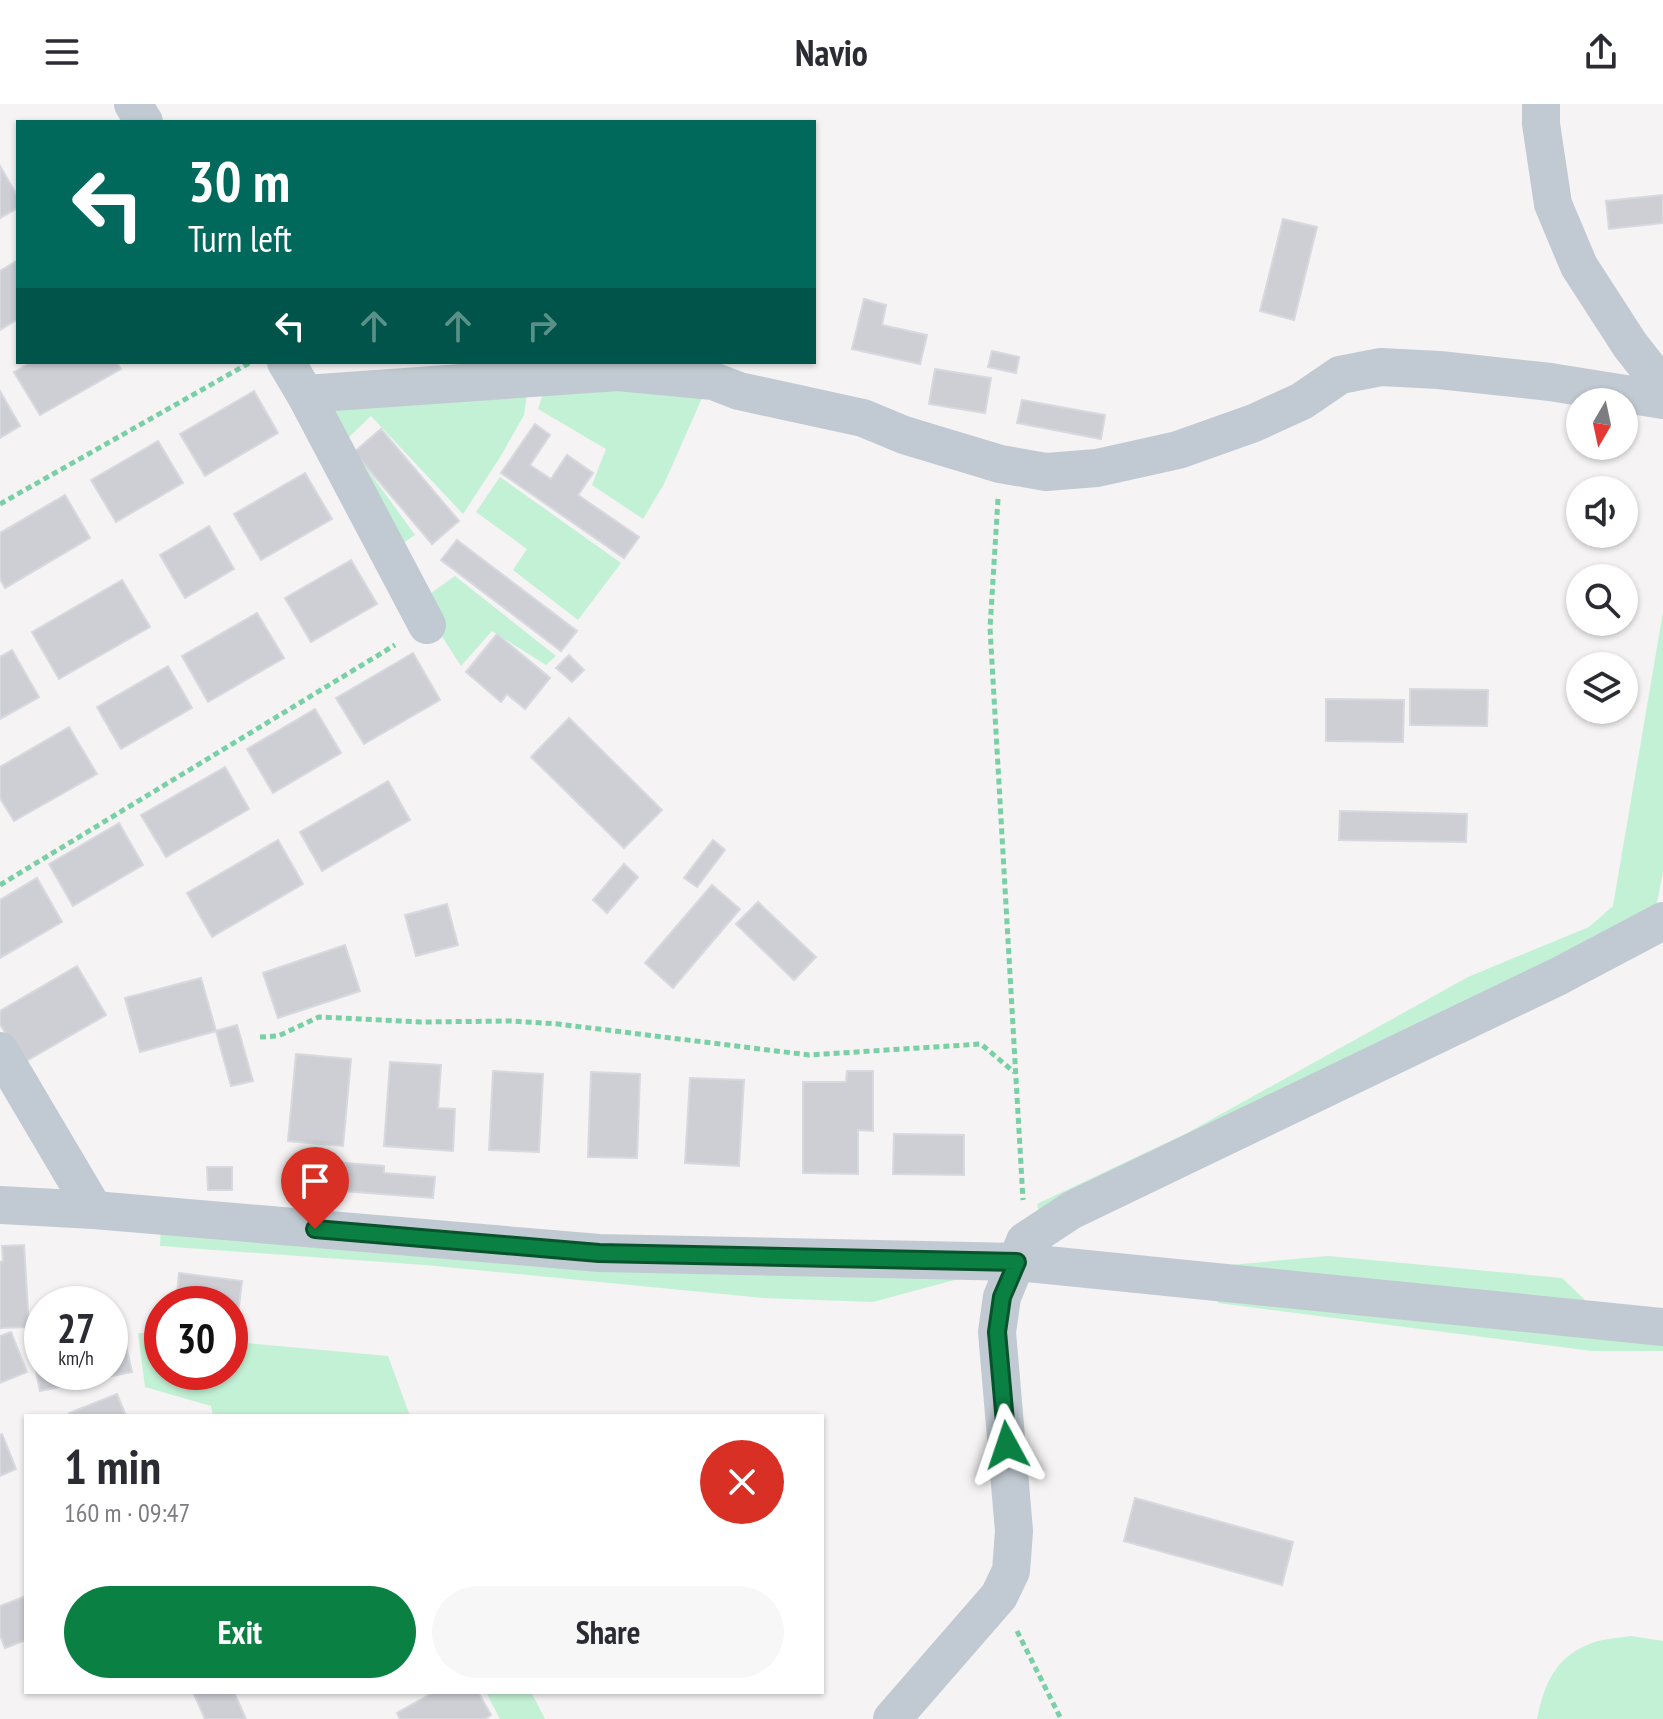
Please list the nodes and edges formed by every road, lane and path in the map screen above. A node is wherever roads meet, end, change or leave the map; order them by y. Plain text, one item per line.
1 (1541, 104) edge
2 (248, 364) edge
3 (287, 364) edge
4 (1663, 387) edge
5 (305, 394) junction
6 (1663, 400) edge
7 (1000, 464) junction
8 (0, 504) edge
9 (427, 625) joint
10 (0, 885) edge
11 (1663, 921) edge
12 (260, 1037) dead end
13 (0, 1051) edge
14 (1015, 1073) junction
15 (0, 1205) edge
16 (94, 1210) junction
17 (1021, 1251) junction
18 (1663, 1327) edge
19 (999, 1596) junction
20 (892, 1719) edge
21 (1061, 1719) edge

1 - 4 street
2 - 8 path
3 - 5 street
5 - 7 street
5 - 9 street
6 - 7 street
7 - 14 path
9 - 10 path
11 - 17 street
12 - 14 path
13 - 16 street
14 - 17 path
15 - 16 street
16 - 17 street
17 - 18 street
17 - 19 street
19 - 20 street
19 - 21 path

